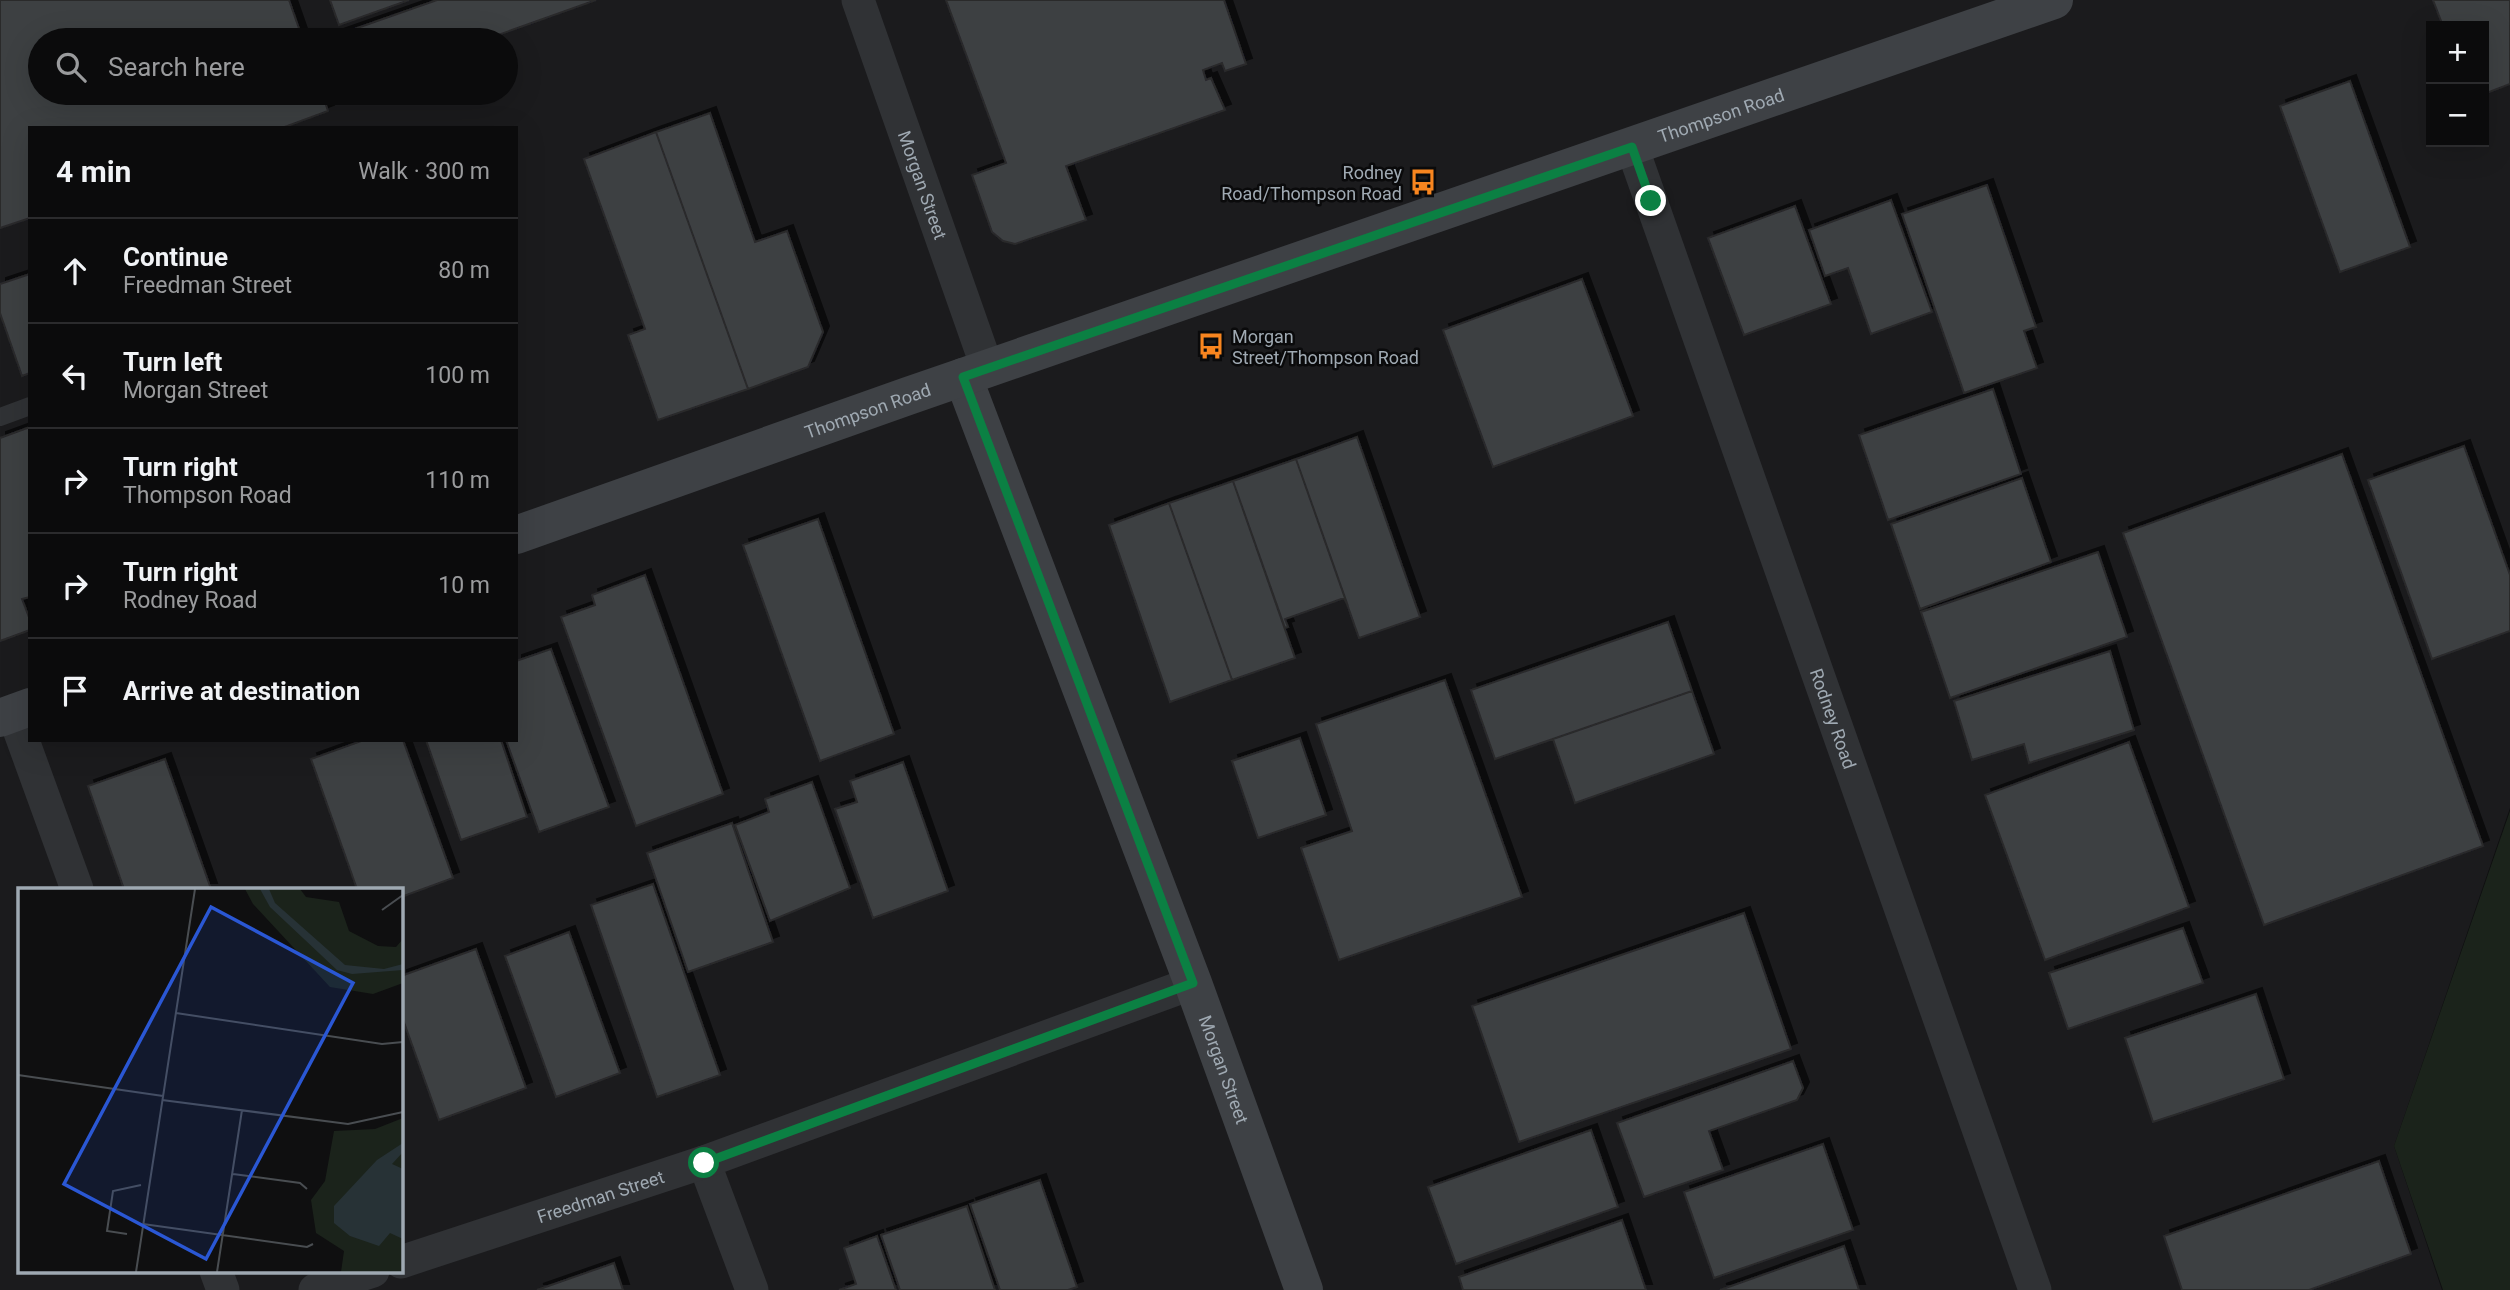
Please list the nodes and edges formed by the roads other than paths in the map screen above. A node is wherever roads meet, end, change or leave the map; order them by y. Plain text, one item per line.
1 (858, 0) edge
2 (2054, 0) edge
3 (1632, 147) junction
4 (976, 374) junction
5 (28, 407) edge
6 (0, 417) edge
7 (518, 534) edge
8 (14, 713) edge
9 (77, 888) edge
10 (1193, 983) junction
11 (704, 1163) junction
12 (402, 1262) edge
13 (216, 1272) edge
14 (370, 1272) edge
15 (223, 1290) edge
16 (315, 1290) edge
17 (752, 1290) edge
18 (1304, 1290) edge
19 (2035, 1290) edge

1 - 4 street, Morgan Street
2 - 3 main road, Thompson Road
3 - 4 main road, Thompson Road
3 - 19 street, Rodney Road
4 - 7 main road, Thompson Road
4 - 10 main road, Morgan Street
5 - 6 lane
8 - 9 street
10 - 11 street, Freedman Street
10 - 18 main road, Morgan Street
11 - 12 street, Freedman Street
11 - 17 street
13 - 15 street
14 - 16 street

